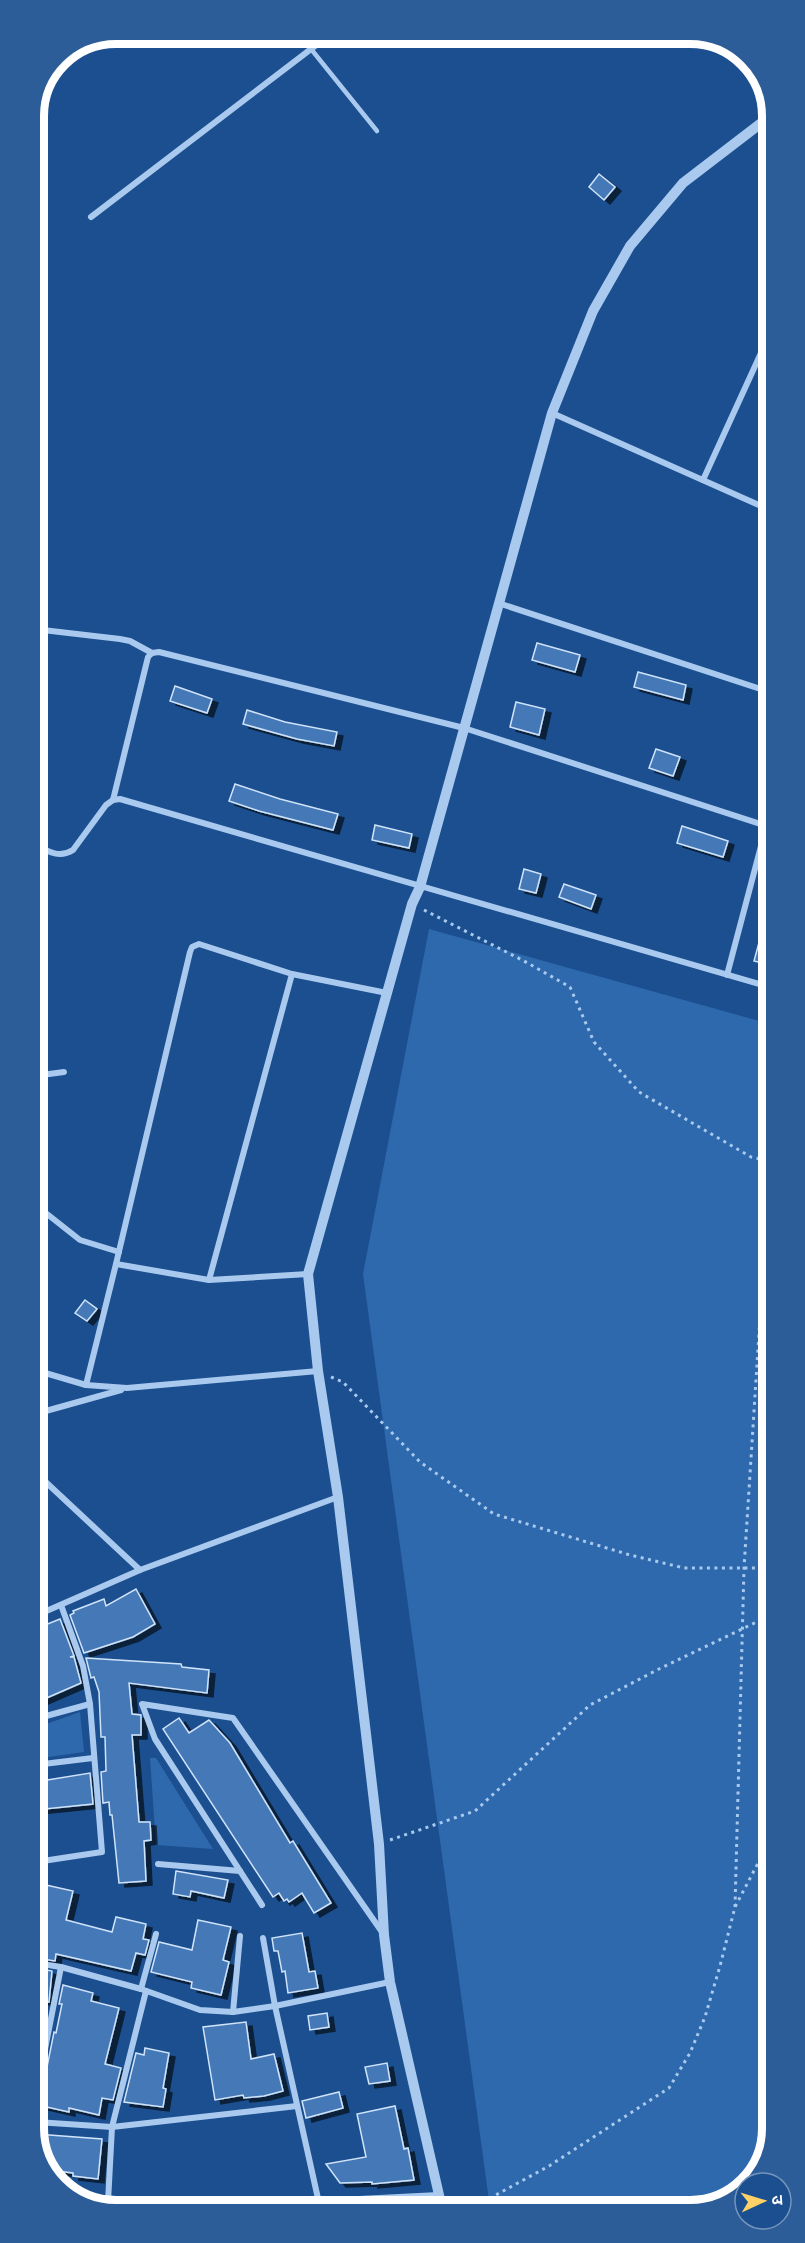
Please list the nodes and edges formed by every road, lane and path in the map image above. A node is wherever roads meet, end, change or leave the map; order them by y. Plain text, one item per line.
1 (318, 44) edge
2 (311, 49) junction
3 (762, 122) edge
4 (377, 131) dead end
5 (91, 217) dead end
6 (762, 351) edge
7 (552, 413) junction
8 (704, 480) junction
9 (762, 506) edge
10 (498, 603) junction
11 (44, 630) edge
12 (152, 653) junction
13 (762, 689) edge
14 (464, 728) junction
15 (113, 800) junction
16 (762, 825) edge
17 (762, 849) edge
18 (44, 850) edge
19 (420, 887) junction
20 (412, 904) junction
21 (292, 974) junction
22 (727, 975) junction
23 (762, 985) edge
24 (387, 993) junction
25 (64, 1072) dead end
26 (44, 1075) edge
27 (762, 1159) edge
28 (44, 1212) edge
29 (119, 1252) junction
30 (116, 1264) junction
31 (308, 1274) junction
32 (209, 1280) junction
33 (762, 1286) edge
34 (318, 1371) junction
35 (44, 1373) edge
36 (86, 1385) junction
37 (127, 1388) junction
38 (44, 1411) edge
39 (44, 1480) edge
40 (338, 1497) junction
41 (744, 1568) junction
42 (762, 1568) edge
43 (140, 1570) junction
44 (61, 1605) junction
45 (44, 1612) edge
46 (762, 1619) edge
47 (742, 1629) junction
48 (90, 1704) junction
49 (44, 1717) edge
50 (93, 1758) junction
51 (44, 1765) edge
52 (379, 1844) junction
53 (762, 1858) edge
54 (44, 1861) edge
55 (158, 1864) dead end
56 (240, 1871) junction
57 (262, 1905) dead end
58 (735, 1907) junction
59 (156, 1934) dead end
60 (384, 1935) junction
61 (240, 1936) dead end
62 (263, 1938) dead end
63 (44, 1964) edge
64 (61, 1966) junction
65 (390, 1982) junction
66 (143, 1990) junction
67 (275, 2006) junction
68 (233, 2012) junction
69 (44, 2054) edge
70 (297, 2106) junction
71 (44, 2123) edge
72 (112, 2127) junction
73 (108, 2199) edge
74 (318, 2199) edge
75 (440, 2200) edge
76 (487, 2200) edge

1 - 2 street
2 - 4 lane
2 - 5 street
3 - 7 street
6 - 8 street
7 - 8 street
7 - 10 street
8 - 9 street
10 - 13 street
10 - 14 street
11 - 12 street
12 - 14 street
12 - 15 street
14 - 16 street
14 - 19 street
15 - 18 street
15 - 19 street
17 - 22 street
19 - 20 street
19 - 22 street
20 - 24 street
20 - 27 path
21 - 24 street
21 - 29 street
21 - 32 street
22 - 23 street
24 - 31 street
25 - 26 street
28 - 29 street
29 - 30 street
30 - 32 street
30 - 36 street
31 - 32 street
31 - 34 street
33 - 41 path
34 - 37 street
34 - 40 street
34 - 41 path
35 - 36 street
36 - 37 street
37 - 38 street
39 - 43 street
40 - 43 street
40 - 52 street
41 - 42 path
41 - 47 path
43 - 44 street
44 - 45 street
44 - 48 street
46 - 47 path
47 - 52 path
47 - 58 path
48 - 49 street
48 - 50 street
50 - 51 street
50 - 54 street
52 - 60 street
53 - 58 path
55 - 56 street
56 - 57 street
56 - 60 street
58 - 76 path
59 - 66 street
60 - 65 street
61 - 68 street
62 - 67 street
63 - 64 street
64 - 66 street
64 - 69 street
65 - 67 street
65 - 75 street
66 - 68 street
66 - 72 street
67 - 68 street
67 - 70 street
70 - 72 street
70 - 74 street
71 - 72 street
72 - 73 street

